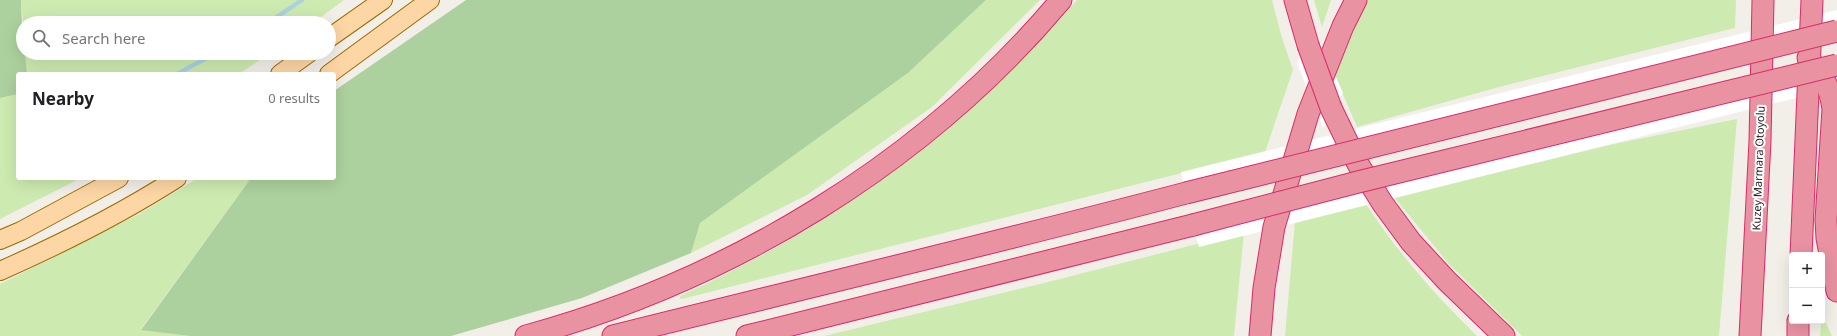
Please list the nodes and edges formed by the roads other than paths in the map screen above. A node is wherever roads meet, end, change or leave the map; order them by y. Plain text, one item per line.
1 (383, 0) edge
2 (430, 0) edge
3 (1061, 0) edge
4 (1295, 0) edge
5 (1356, 0) edge
6 (1763, 0) edge
7 (1812, 1) edge
8 (1837, 31) edge
9 (336, 33) edge
10 (1808, 58) junction
11 (299, 60) edge
12 (1837, 65) edge
13 (283, 72) edge
14 (332, 72) edge
15 (1837, 77) edge
16 (1751, 86) junction
17 (115, 180) edge
18 (174, 180) edge
19 (0, 240) edge
20 (1801, 252) edge
21 (0, 271) edge
22 (1837, 291) edge
23 (1798, 324) edge
24 (526, 336) edge
25 (613, 336) edge
26 (747, 336) edge
27 (1260, 336) edge
28 (1504, 336) edge
29 (1750, 336) edge
30 (1798, 336) edge

1 - 9 main road
2 - 14 main road
3 - 24 highway
4 - 28 highway, bridge
5 - 27 highway
6 - 29 highway, Kuzey Marmara Otoyolu
7 - 10 highway
8 - 25 highway, bridge
10 - 20 highway
10 - 22 highway
11 - 13 main road
12 - 16 highway, bridge
15 - 16 highway, bridge
16 - 26 highway, bridge
17 - 19 main road
18 - 21 main road
23 - 30 highway

